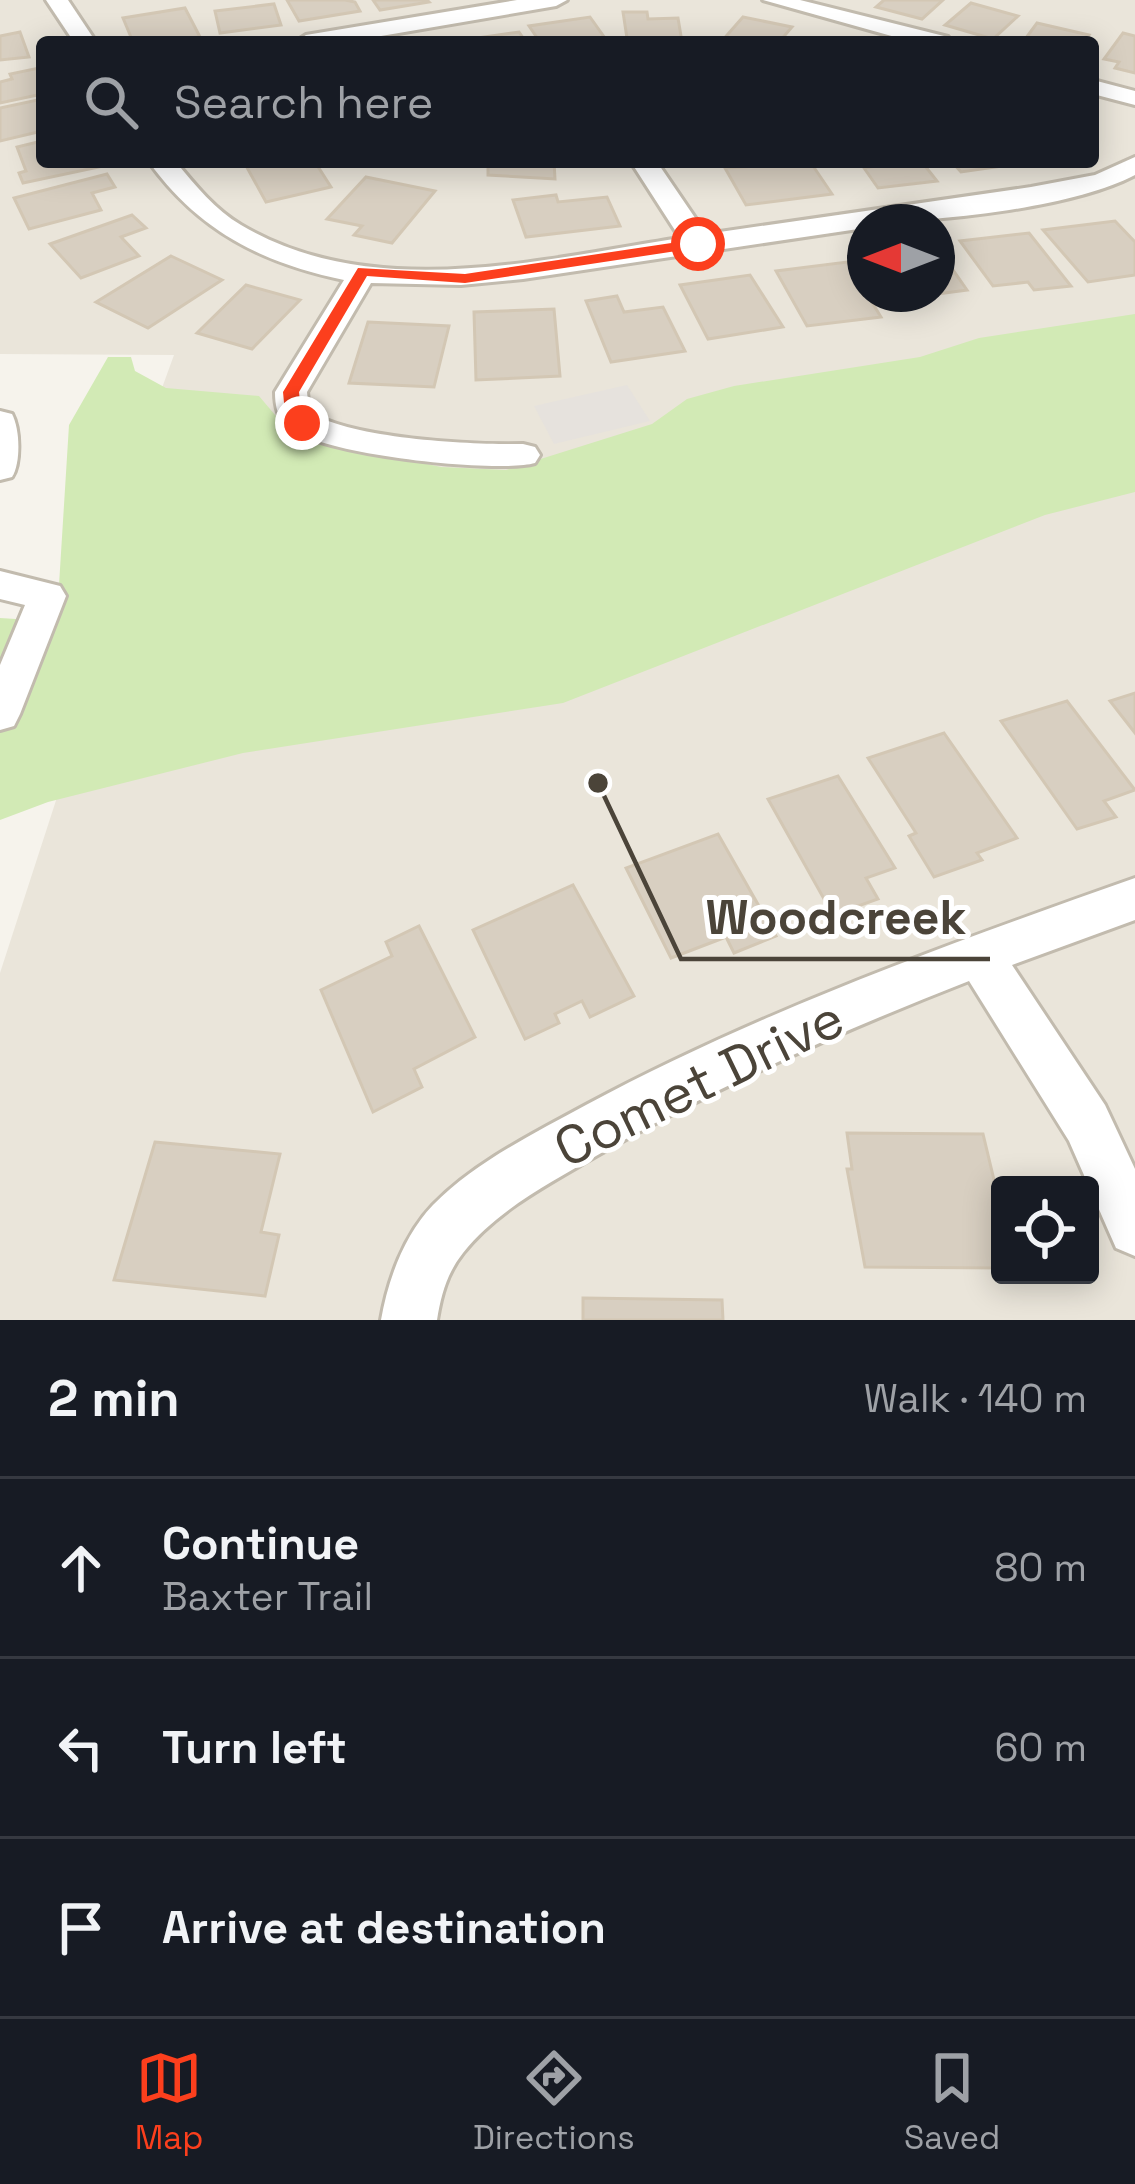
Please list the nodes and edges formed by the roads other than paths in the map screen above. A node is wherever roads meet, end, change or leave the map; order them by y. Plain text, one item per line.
1 (57, 0) edge
2 (556, 0) edge
3 (774, 0) edge
4 (81, 36) edge
5 (342, 36) edge
6 (916, 36) edge
7 (1099, 89) edge
8 (1135, 98) edge
9 (1135, 165) edge
10 (167, 168) edge
11 (648, 168) edge
12 (698, 244) junction
13 (363, 272) junction
14 (0, 422) edge
15 (523, 455) dead end
16 (0, 469) edge
17 (0, 585) edge
18 (0, 714) edge
19 (1135, 899) edge
20 (979, 955) junction
21 (1135, 1229) edge
22 (409, 1320) edge

1 - 4 street
2 - 5 street
3 - 6 street
7 - 8 street
9 - 12 street
10 - 13 street
11 - 12 street
12 - 13 street
13 - 15 street
14 - 16 street
17 - 18 street
19 - 20 street, Comet Drive
20 - 21 street
20 - 22 street, Comet Drive

